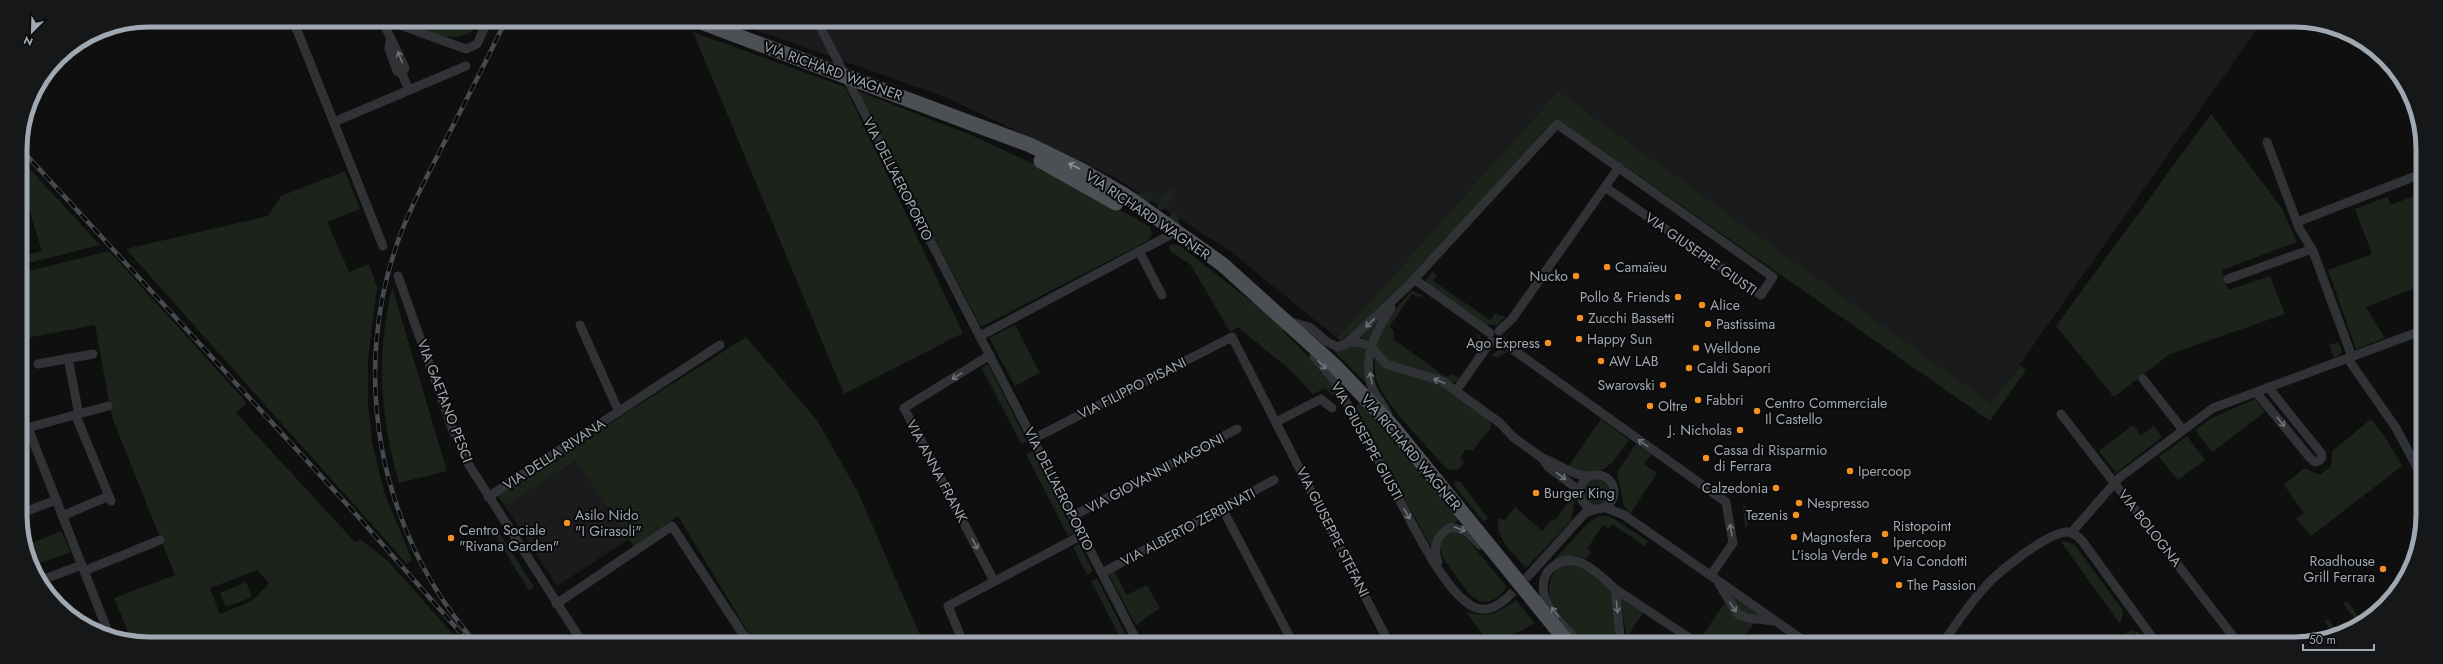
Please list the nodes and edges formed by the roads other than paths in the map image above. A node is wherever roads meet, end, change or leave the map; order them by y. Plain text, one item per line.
1 (296, 27) edge
2 (385, 27) edge
3 (405, 27) edge
4 (485, 27) edge
5 (714, 27) edge
6 (820, 27) edge
7 (466, 66) dead end
8 (409, 90) junction
9 (334, 122) junction
10 (968, 122) junction
11 (2267, 142) dead end
12 (1619, 167) junction
13 (2416, 176) edge
14 (1605, 187) junction
15 (2297, 222) junction
16 (1168, 236) junction
17 (383, 246) dead end
18 (2312, 249) junction
19 (1139, 251) junction
20 (398, 276) dead end
21 (1236, 278) junction
22 (2228, 280) dead end
23 (1411, 283) junction
24 (1162, 295) dead end
25 (1282, 318) junction
26 (580, 325) dead end
27 (2416, 333) edge
28 (980, 336) junction
29 (1232, 337) joint
30 (1494, 338) junction
31 (720, 345) dead end
32 (1345, 345) junction
33 (1371, 347) junction
34 (93, 354) dead end
35 (990, 355) junction
36 (68, 358) junction
37 (2350, 358) junction
38 (38, 364) dead end
39 (2143, 379) dead end
40 (2268, 388) junction
41 (1456, 390) junction
42 (2256, 392) junction
43 (108, 406) dead end
44 (1332, 408) dead end
45 (619, 412) junction
46 (2061, 414) dead end
47 (78, 415) junction
48 (1276, 422) junction
49 (1392, 426) junction
50 (27, 428) edge
51 (1237, 429) dead end
52 (2183, 430) junction
53 (27, 434) edge
54 (1033, 439) junction
55 (1542, 458) junction
56 (2416, 465) edge
57 (1592, 476) junction
58 (1274, 480) dead end
59 (2115, 482) junction
60 (1614, 493) junction
61 (488, 497) junction
62 (1581, 497) junction
63 (56, 500) junction
64 (1222, 508) junction
65 (1600, 508) junction
66 (27, 511) edge
67 (1624, 515) junction
68 (62, 516) junction
69 (1073, 516) junction
70 (1574, 526) junction
71 (2071, 533) junction
72 (1082, 534) junction
73 (160, 540) dead end
74 (83, 568) junction
75 (1102, 573) junction
76 (1531, 573) tunnel mouth
77 (1711, 575) junction
78 (1444, 576) junction
79 (1514, 576) junction
80 (45, 579) edge
81 (994, 581) junction
82 (1615, 588) junction
83 (1507, 598) tunnel mouth
84 (556, 604) junction
85 (1778, 622) junction
86 (108, 630) edge
87 (579, 637) edge
88 (746, 637) edge
89 (962, 637) edge
90 (1135, 637) edge
91 (1290, 637) edge
92 (1386, 637) edge
93 (1563, 637) edge
94 (1574, 637) edge
95 (1621, 637) edge
96 (1688, 637) edge
97 (1799, 637) edge
98 (1947, 637) edge
99 (2152, 637) edge
100 (2234, 637) edge

1 - 9 street
2 - 8 street
3 - 4 street
5 - 10 main road, VIA RICHARD WAGNER, bridge
6 - 28 street, VIA DELL'AEROPORTO
7 - 8 street
8 - 9 street
9 - 17 street
10 - 16 main road, VIA RICHARD WAGNER
21 -> 10 main road, VIA RICHARD WAGNER
11 - 15 street
12 - 14 street
12 - 14 street, VIA GIUSEPPE GIUSTI
12 - 23 street, VIA GIUSEPPE GIUSTI
13 - 15 street
14 - 30 street
15 - 18 street
16 - 19 street
16 - 21 main road, VIA RICHARD WAGNER
18 - 22 street
18 - 37 street
19 - 24 street
19 - 28 street
20 - 61 street, VIA GAETANO PESCI
21 - 25 main road, VIA RICHARD WAGNER
23 - 30 street
23 -> 32 street, VIA GIUSEPPE GIUSTI
23 - 33 street, VIA GIUSEPPE GIUSTI
25 - 32 street
25 - 49 main road, VIA RICHARD WAGNER
25 -> 78 street, VIA GIUSEPPE GIUSTI
26 - 45 street, VIA DELLA RIVANA
27 - 37 street
28 - 35 street, VIA DELL'AEROPORTO
29 - 48 street, VIA GIUSEPPE STEFANI
29 - 54 street, VIA FILIPPO PISANI
30 - 41 street
77 -> 30 street
31 - 45 street, VIA DELLA RIVANA
32 - 33 street
41 -> 33 street
49 -> 33 street, VIA GIUSEPPE GIUSTI
34 - 36 street
35 - 54 street, VIA DELL'AEROPORTO
35 -> 81 street, VIA ANNA FRANK
36 - 38 street
36 - 47 street
37 - 40 street
37 - 56 street
39 - 52 street
40 - 42 street
42 -> 40 street
41 - 55 street
42 - 52 street
43 - 47 street
44 - 48 street
45 - 61 street, VIA DELLA RIVANA
46 - 59 street, VIA BOLOGNA
47 - 50 street
47 - 68 street
48 - 92 street, VIA GIUSEPPE STEFANI
49 - 79 main road, VIA RICHARD WAGNER
51 - 69 street, VIA GIOVANNI MAGONI
52 - 59 street
53 - 63 street
54 - 69 street, VIA DELL'AEROPORTO
55 - 57 street
55 -> 62 street
57 - 60 street
57 - 62 street
58 - 64 street, VIA ALBERTO ZERBINATI
59 - 71 street
59 - 100 street, VIA BOLOGNA
60 - 65 street
60 - 67 street
61 - 84 street, VIA GAETANO PESCI
62 - 65 street
62 - 70 street
63 - 66 street
63 - 68 street
64 - 75 street, VIA ALBERTO ZERBINATI
64 - 91 street
65 - 67 street
65 - 70 street
67 - 77 street
68 - 74 street
69 - 72 street, VIA DELL'AEROPORTO
70 - 76 street
71 - 98 street
71 - 99 street
72 - 75 street, VIA DELL'AEROPORTO
72 - 81 street
73 - 74 street
74 - 80 street
74 - 86 street
75 - 90 street, VIA DELL'AEROPORTO
77 - 85 street
77 -> 85 street
78 -> 79 street, VIA GIUSEPPE GIUSTI
78 - 83 street, VIA GIUSEPPE GIUSTI
79 - 93 main road, VIA RICHARD WAGNER
81 - 89 street
94 -> 82 street
82 -> 95 street
82 - 96 street
84 - 87 street, VIA GAETANO PESCI
84 - 88 street
85 - 97 street

